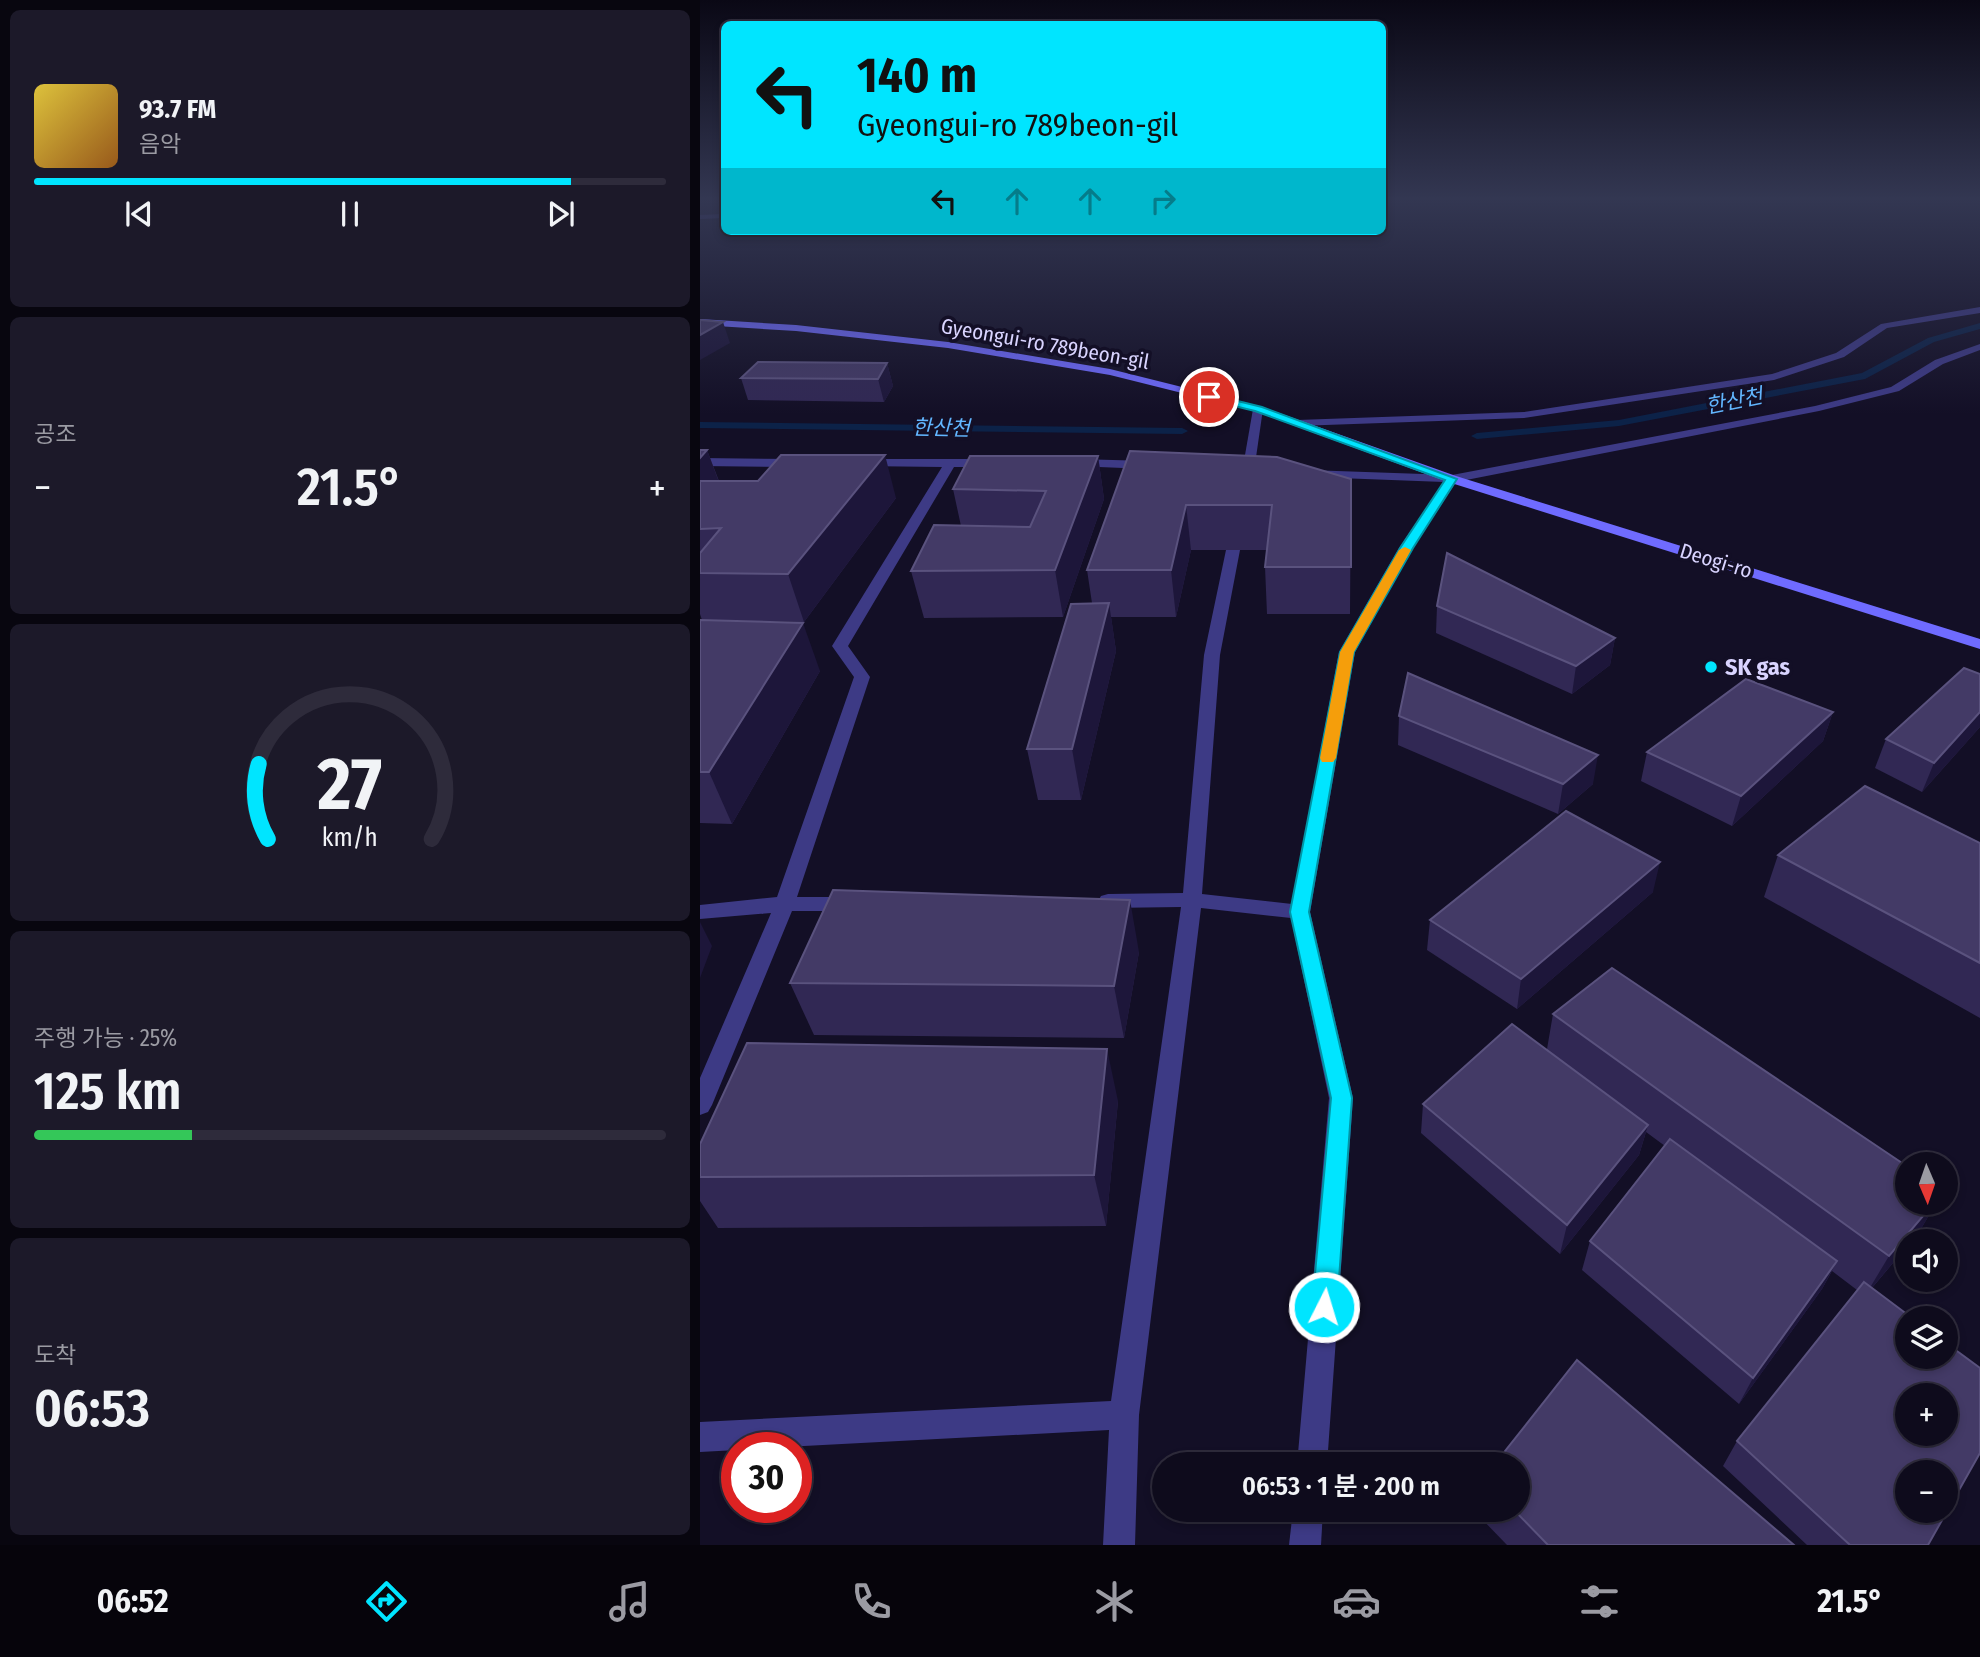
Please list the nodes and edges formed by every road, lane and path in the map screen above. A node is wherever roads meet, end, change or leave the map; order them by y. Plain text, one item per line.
1 (1980, 310) edge
2 (700, 322) edge
3 (1980, 347) edge
4 (1258, 409) junction
5 (1297, 423) junction
6 (700, 462) edge
7 (846, 463) edge
8 (950, 463) junction
9 (1002, 463) edge
10 (1066, 463) edge
11 (1156, 465) edge
12 (1298, 472) edge
13 (1452, 479) junction
14 (778, 481) edge
15 (1245, 488) edge
16 (1233, 550) edge
17 (1980, 644) edge
18 (1192, 900) junction
19 (1084, 901) edge
20 (866, 903) edge
21 (785, 904) junction
22 (700, 912) edge
23 (1300, 912) junction
24 (700, 1105) edge
25 (1124, 1415) junction
26 (700, 1437) edge
27 (1313, 1452) edge
28 (1307, 1522) edge
29 (1119, 1545) edge
30 (1305, 1545) edge

1 - 5 street
2 - 4 main road, Gyeongui-ro 789beon-gil
3 - 13 street, Deogi-ro
4 - 5 main road, Gyeongui-ro 789beon-gil
4 - 15 street
5 - 13 main road, Gyeongui-ro 789beon-gil
6 - 14 street
7 - 8 street
8 - 9 street
8 - 21 street
10 - 11 street
12 - 13 street, Deogi-ro
13 - 17 main road, Deogi-ro
13 - 23 street
16 - 18 street
18 - 19 street
18 - 23 street
18 - 25 street
20 - 21 street
21 - 22 street
21 - 24 street
23 - 27 street
25 - 26 street
25 - 29 street
28 - 30 street

